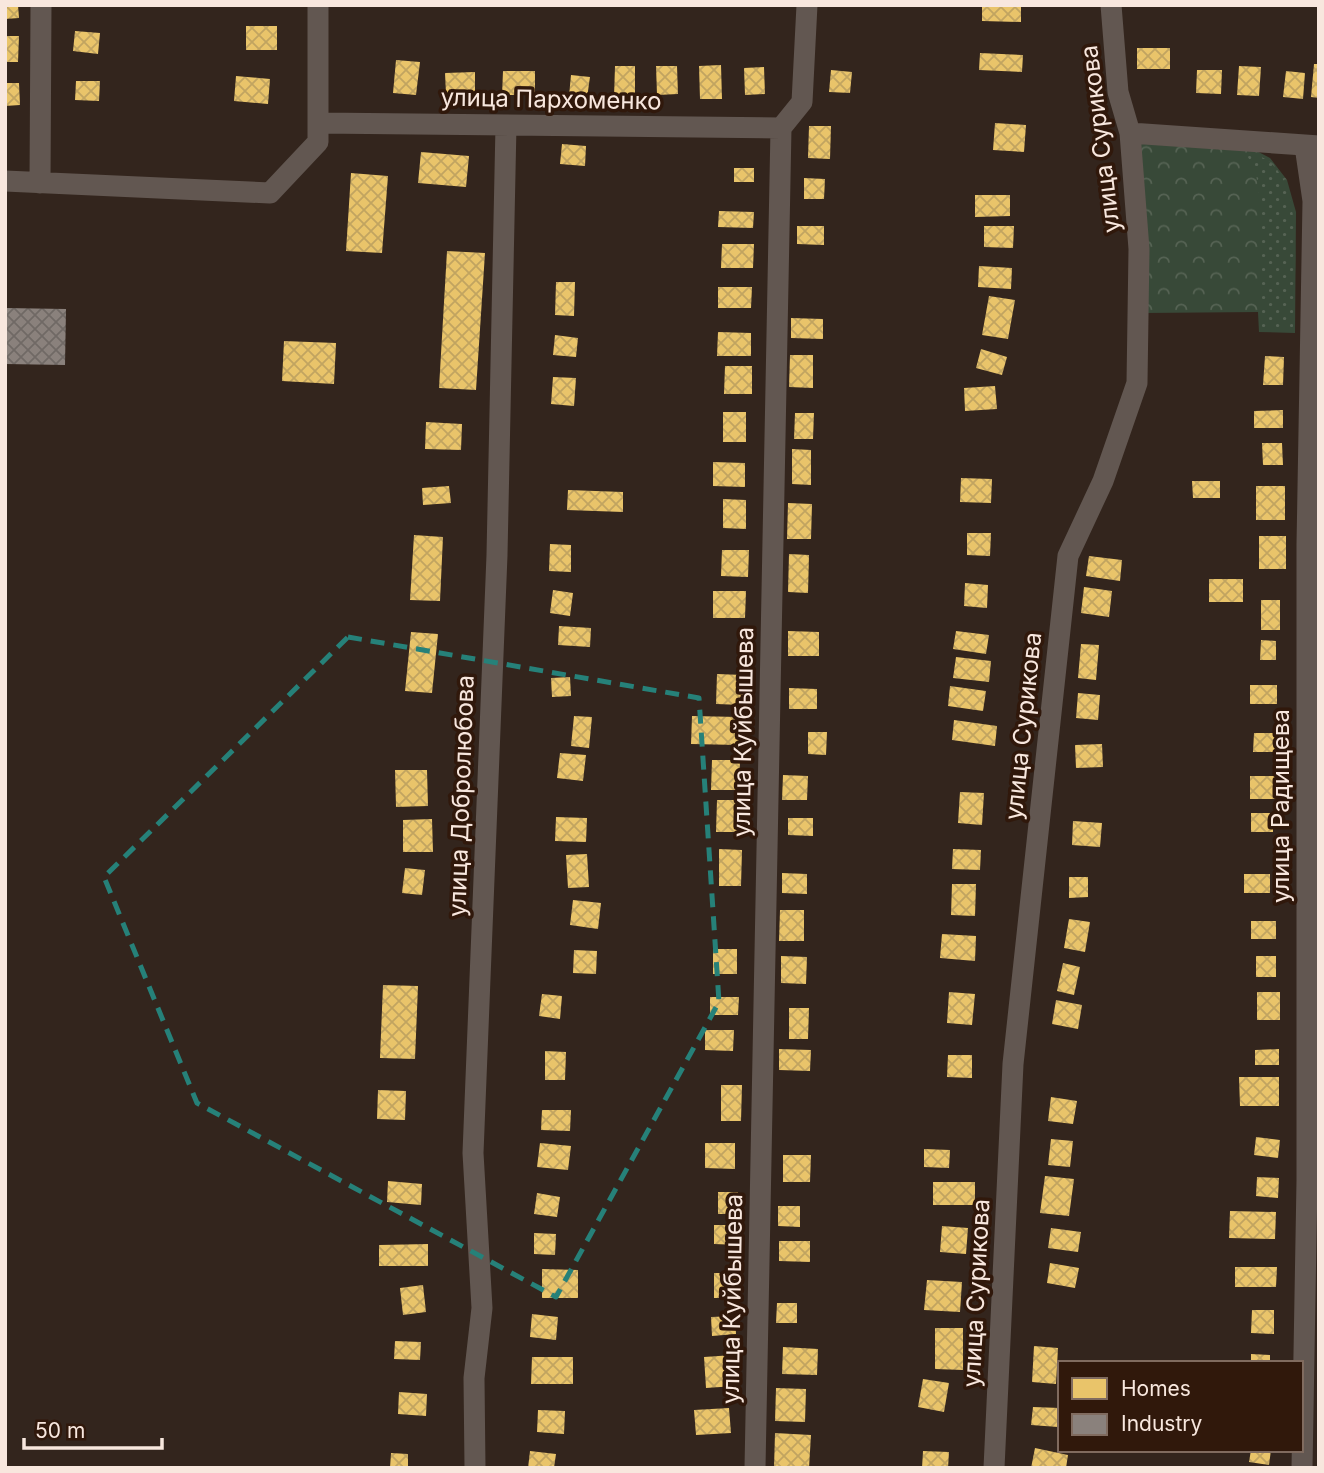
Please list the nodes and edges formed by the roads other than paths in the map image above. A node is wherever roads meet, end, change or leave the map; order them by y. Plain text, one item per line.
1 (41, 5) edge
2 (318, 5) edge
3 (807, 5) edge
4 (1111, 5) edge
5 (506, 125) junction
6 (781, 128) junction
7 (319, 132) junction
8 (1130, 132) junction
9 (1312, 146) edge
10 (5, 181) edge
11 (40, 183) junction
12 (1303, 1408) edge
13 (475, 1468) edge
14 (755, 1468) edge
15 (994, 1468) edge

1 - 11 street
2 - 7 street
3 - 6 street
4 - 8 street, улица Сурикова
5 - 6 street, улица Пархоменко
5 - 7 street, улица Пархоменко
5 - 13 street, улица Добролюбова
6 - 14 street, улица Куйбышева
7 - 11 street
8 - 9 street
8 - 15 street, улица Сурикова
9 - 12 street, улица Радищева
10 - 11 street

